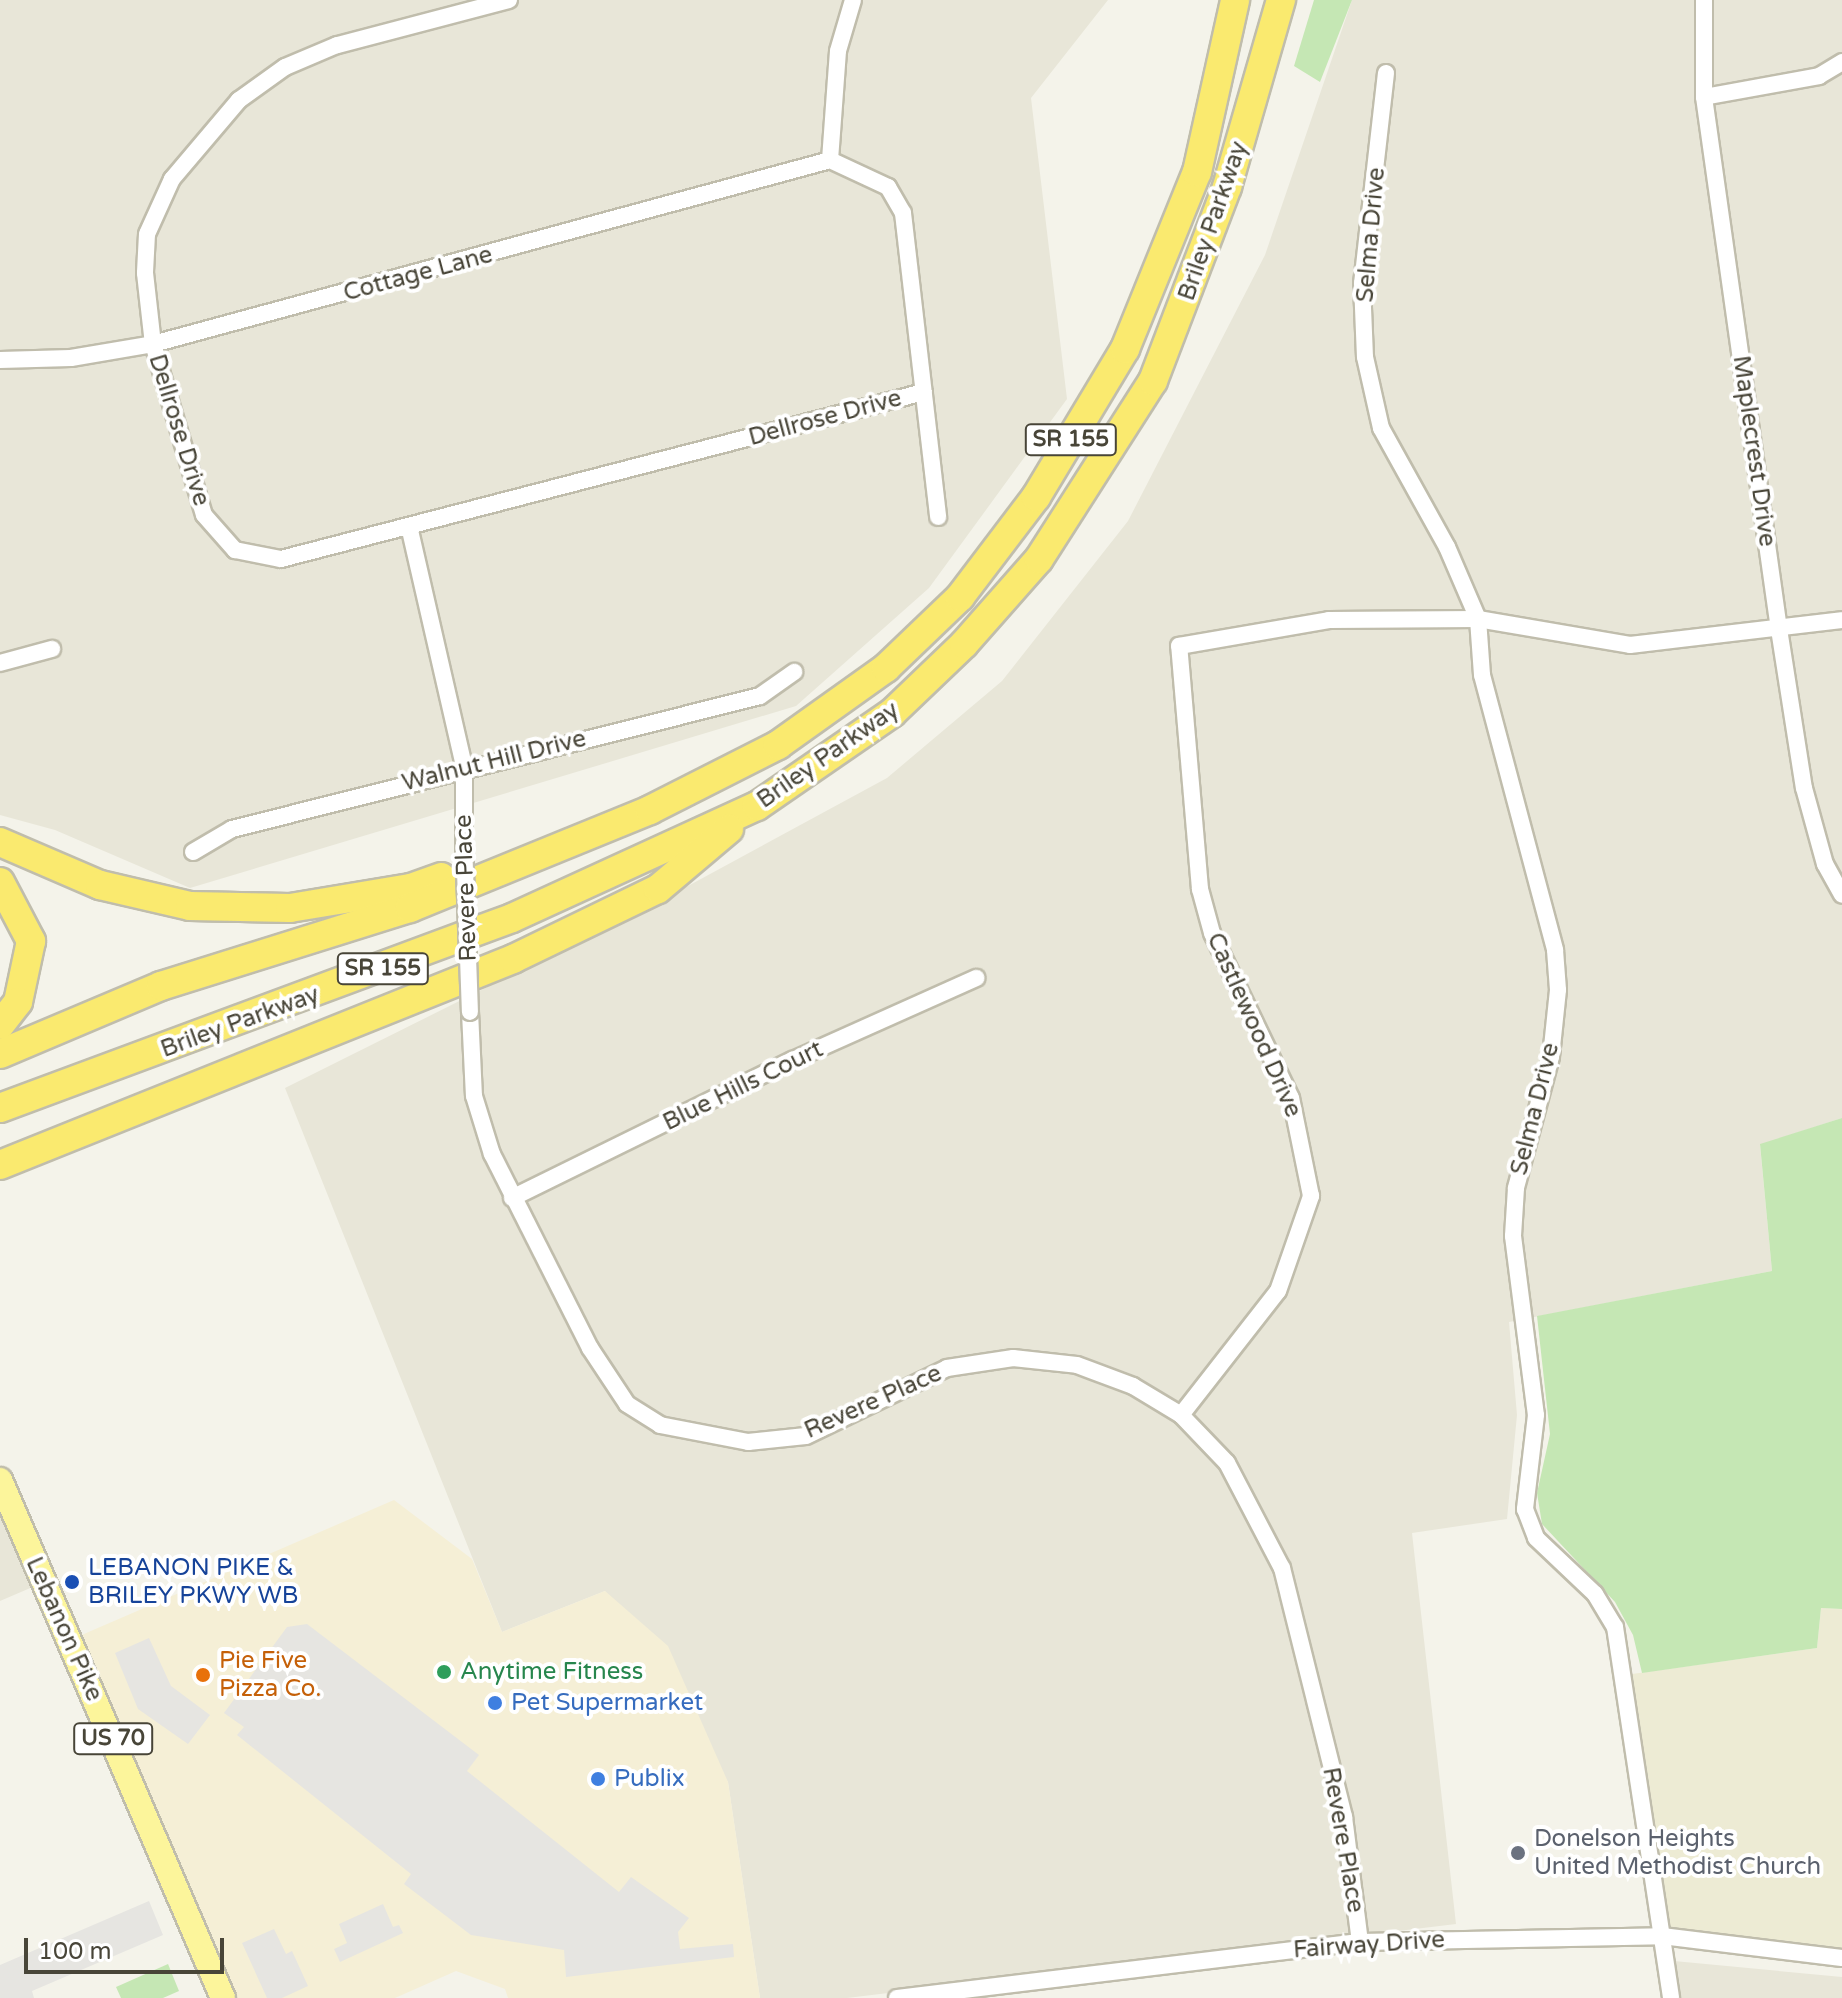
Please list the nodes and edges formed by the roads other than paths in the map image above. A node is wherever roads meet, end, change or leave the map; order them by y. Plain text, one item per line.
1 (509, 0) edge
2 (853, 0) edge
3 (1235, 0) edge
4 (1281, 0) edge
5 (1704, 0) edge
6 (453, 7) edge
7 (1842, 62) edge
8 (1386, 73) dead end
9 (1704, 97) junction
10 (830, 160) junction
11 (153, 344) junction
12 (0, 360) edge
13 (924, 392) junction
14 (938, 517) dead end
15 (409, 526) junction
16 (1478, 619) junction
17 (1842, 620) edge
18 (1779, 629) junction
19 (52, 649) dead end
20 (0, 663) edge
21 (794, 672) dead end
22 (464, 767) junction
23 (757, 806) junction
24 (591, 835) junction
25 (0, 842) edge
26 (193, 852) dead end
27 (0, 882) edge
28 (1842, 895) edge
29 (976, 978) dead end
30 (0, 1025) edge
31 (0, 1054) edge
32 (0, 1108) edge
33 (0, 1165) edge
34 (512, 1198) junction
35 (1181, 1415) junction
36 (0, 1480) edge
37 (1662, 1936) junction
38 (1360, 1942) junction
39 (1842, 1958) edge
40 (223, 1998) edge
41 (897, 1998) edge
42 (1671, 1998) edge

1 - 6 street, Dellrose Drive
2 - 10 street
3 - 24 highway, Briley Parkway / SR 155
4 - 23 highway, Briley Parkway / SR 155
5 - 9 street, Maplecrest Drive
6 - 11 street, Dellrose Drive
7 - 9 street
8 - 16 street, Selma Drive
9 - 18 street, Maplecrest Drive
10 - 11 street, Cottage Lane
10 - 13 street
11 - 12 street, Cottage Lane
11 - 15 street, Dellrose Drive
13 - 14 street
13 - 15 street, Dellrose Drive
15 - 22 street, Revere Place
16 - 18 street
16 - 35 street, Castlewood Drive
16 - 37 street, Selma Drive
17 - 18 street
18 - 28 street, Maplecrest Drive
19 - 20 street
21 - 22 street, Walnut Hill Drive
22 - 26 street, Walnut Hill Drive
22 - 34 street, Revere Place, bridge
23 - 32 highway, Briley Parkway / SR 155
23 - 33 highway
24 - 25 highway
24 - 31 highway, Briley Parkway / SR 155
27 - 30 highway
29 - 34 street, Blue Hills Court
34 - 35 street, Revere Place
35 - 38 street, Revere Place
36 - 40 main road, Lebanon Pike / US 70
37 - 38 street, Fairway Drive
37 - 39 street, Fairway Drive
37 - 42 street, Selma Drive
38 - 41 street, Fairway Drive

